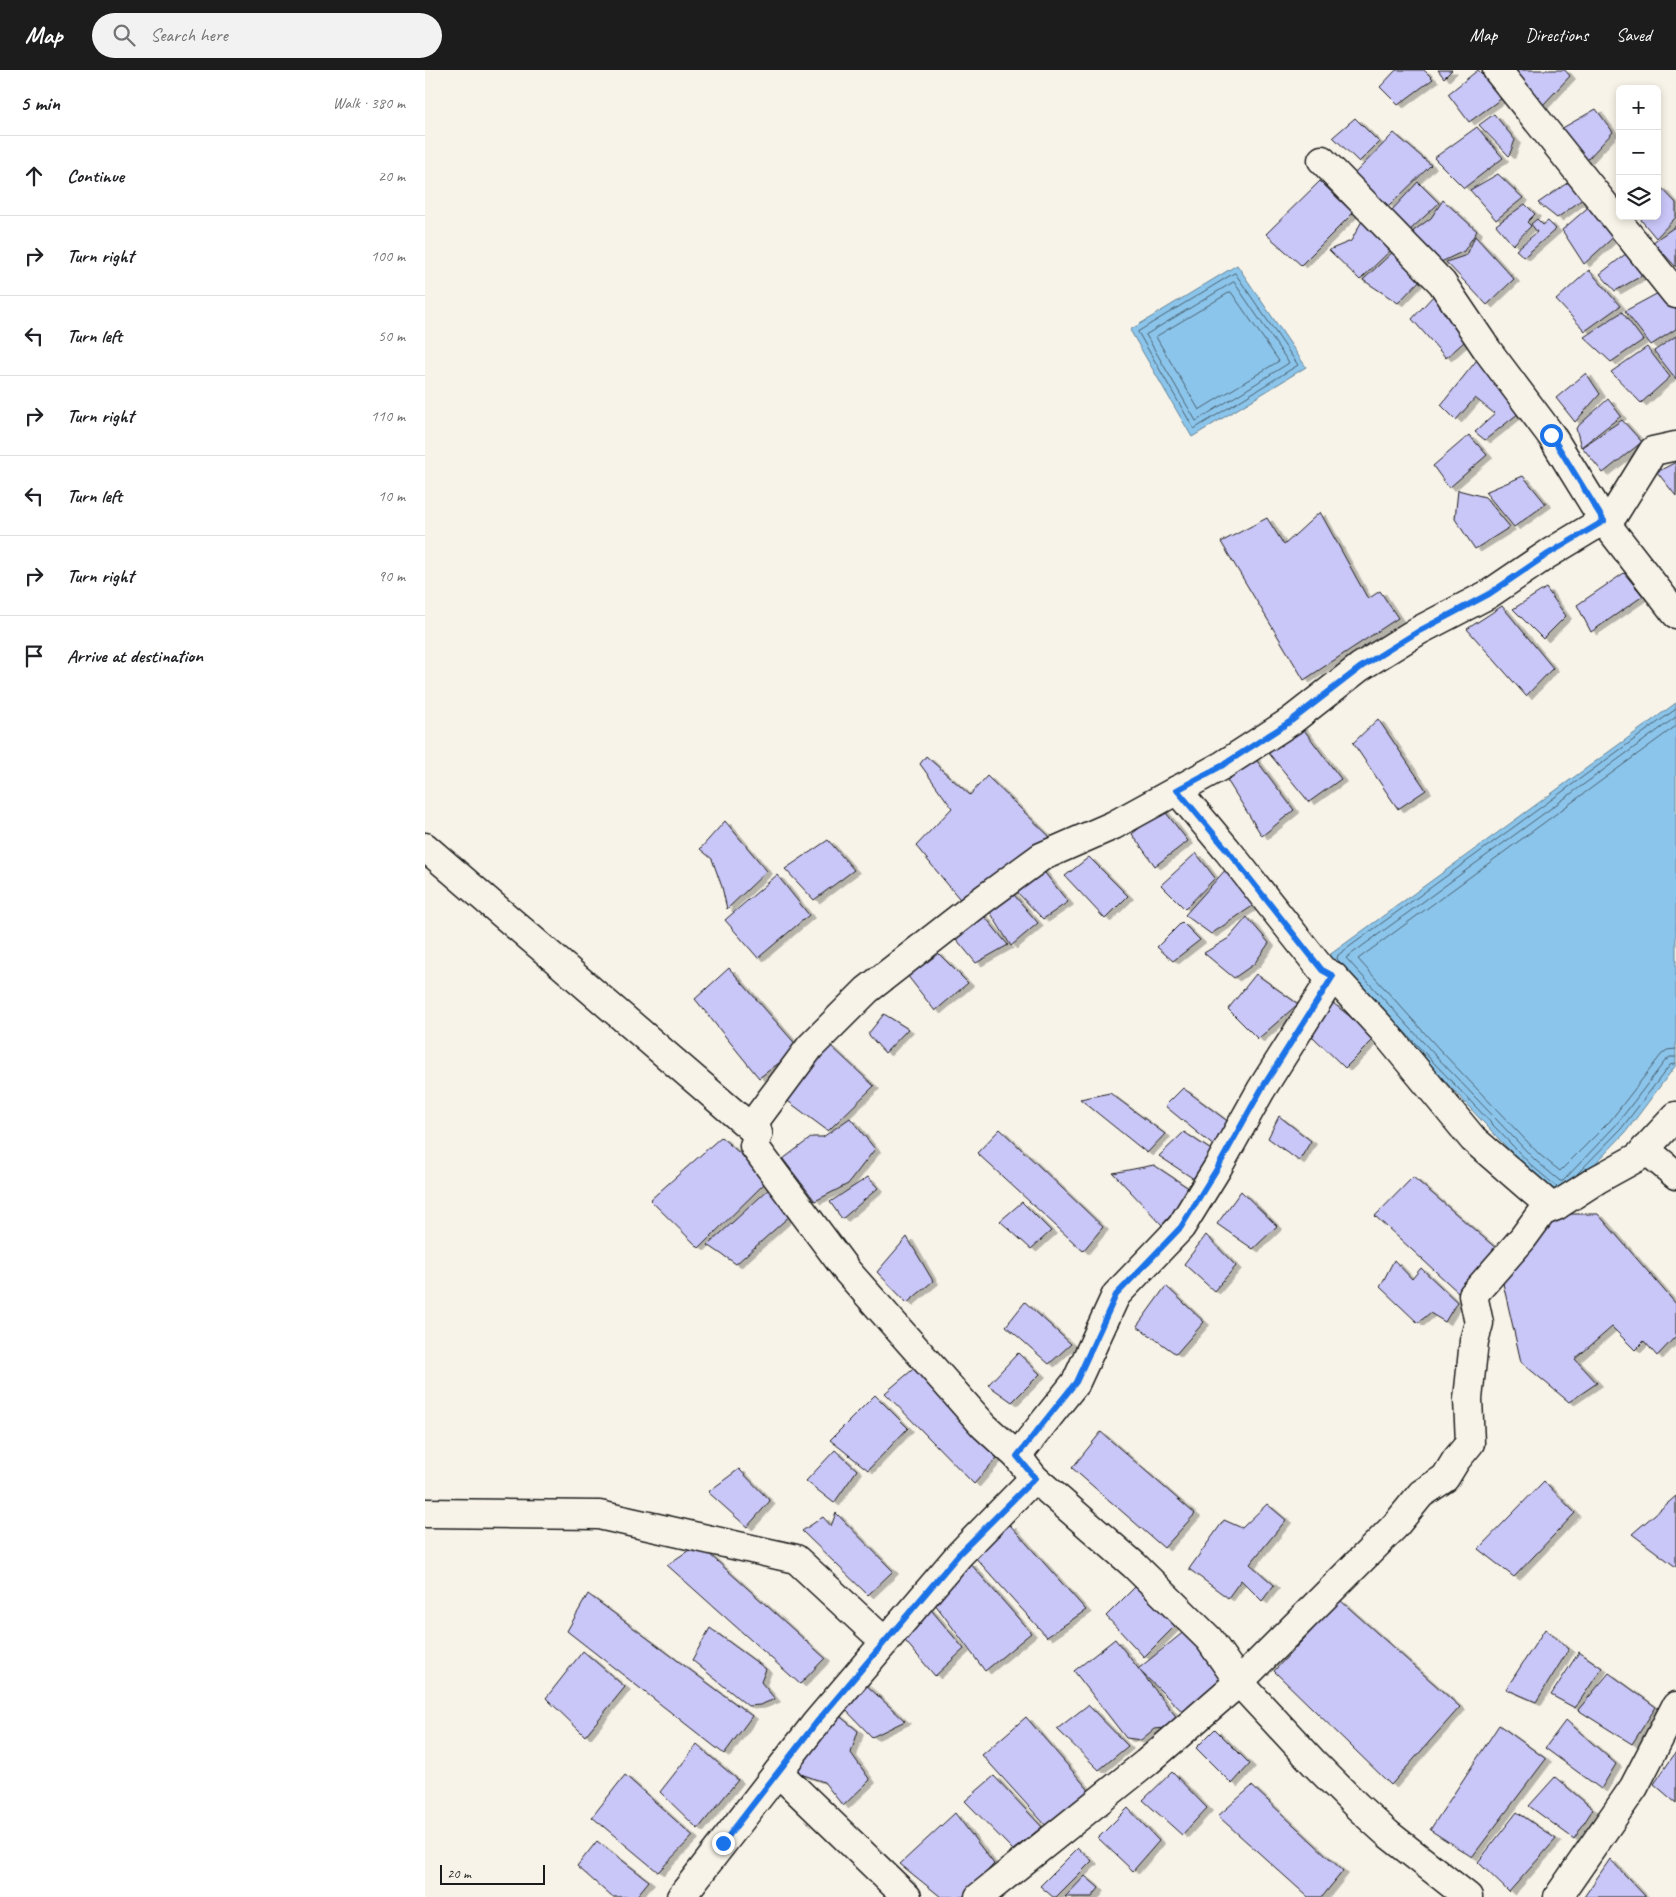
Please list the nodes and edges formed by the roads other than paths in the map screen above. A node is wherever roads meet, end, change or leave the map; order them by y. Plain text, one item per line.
1 (1497, 70) edge
2 (1322, 160) dead end
3 (1676, 294) edge
4 (1676, 446) edge
5 (1604, 521) junction
6 (1676, 614) edge
7 (1177, 790) junction
8 (425, 847) edge
9 (1333, 976) junction
10 (1676, 1116) edge
11 (759, 1134) junction
12 (1645, 1149) junction
13 (1676, 1175) edge
14 (1556, 1206) junction
15 (1017, 1456) junction
16 (1035, 1478) junction
17 (425, 1513) edge
18 (885, 1642) junction
19 (1239, 1682) junction
20 (1676, 1706) edge
21 (778, 1772) junction
22 (681, 1897) edge
23 (907, 1897) edge
24 (979, 1897) edge
25 (1468, 1897) edge
26 (1558, 1897) edge

1 - 3 street
2 - 5 street
4 - 5 street
5 - 6 street
5 - 7 street
7 - 9 street
7 - 11 street
8 - 11 street
9 - 14 street
9 - 15 street
10 - 12 street
11 - 15 street
12 - 13 street
12 - 14 street
14 - 19 street
15 - 16 street
16 - 18 street
16 - 19 street
17 - 18 street
18 - 21 street
19 - 24 street
19 - 25 street
20 - 26 street
21 - 22 street
21 - 23 street

